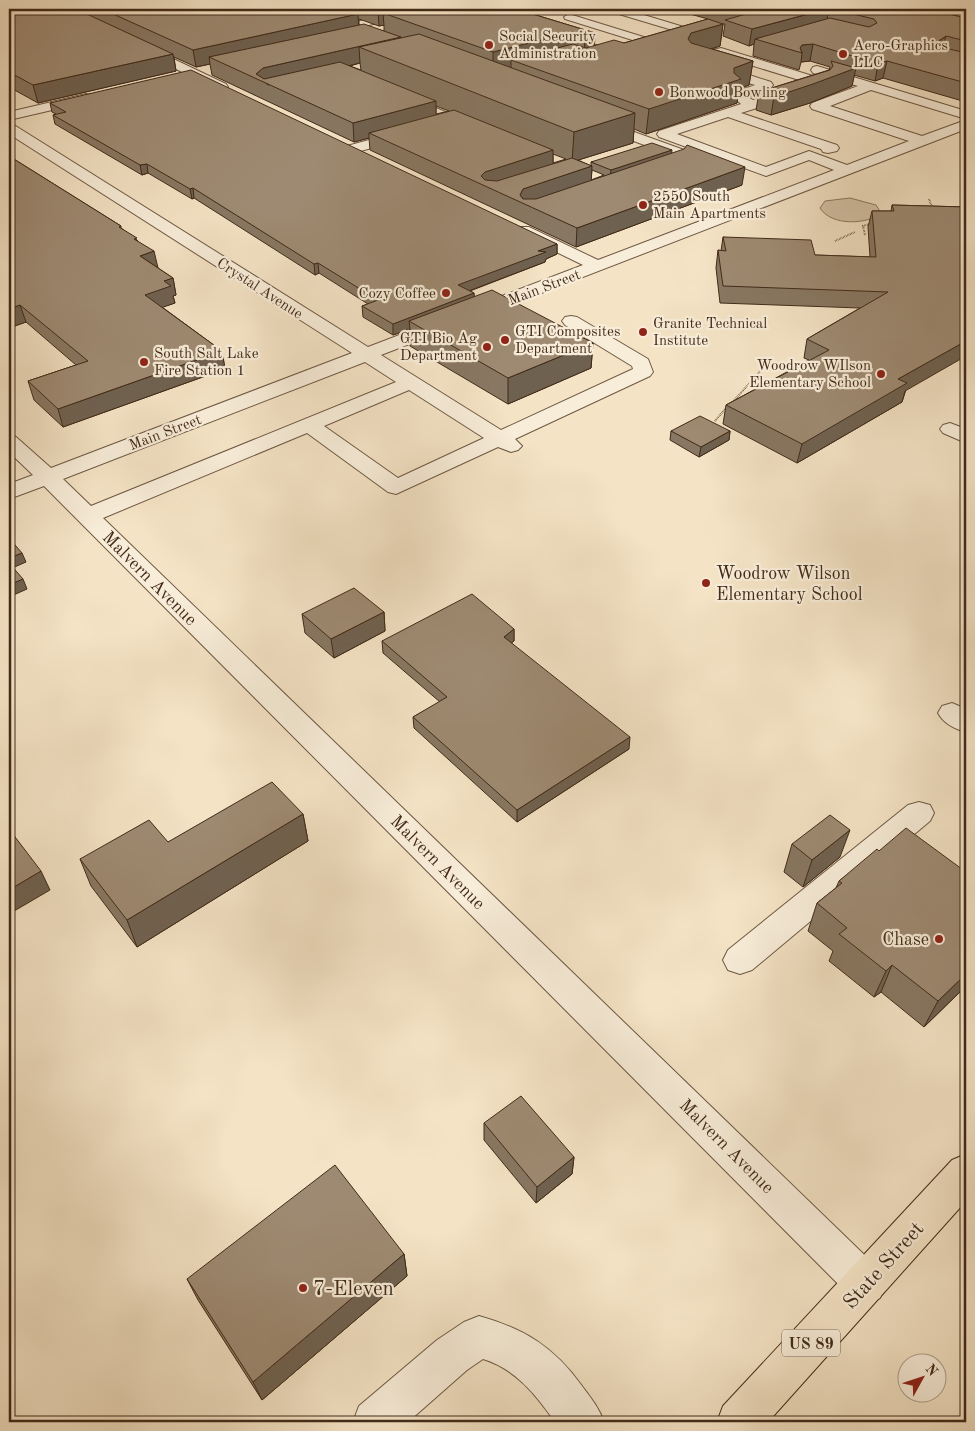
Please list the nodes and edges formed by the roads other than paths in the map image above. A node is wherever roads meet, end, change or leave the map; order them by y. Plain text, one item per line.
1 (613, 9) edge
2 (952, 9) edge
3 (587, 12) dead end
4 (966, 12) edge
5 (345, 20) edge
6 (366, 32) junction
7 (697, 34) junction
8 (668, 42) junction
9 (131, 43) edge
10 (641, 50) edge
11 (216, 68) edge
12 (194, 73) junction
13 (795, 75) junction
14 (171, 79) edge
15 (768, 85) junction
16 (871, 86) junction
17 (231, 91) edge
18 (386, 91) edge
19 (844, 95) junction
20 (95, 96) edge
21 (863, 101) dead end
22 (752, 105) junction
23 (729, 113) junction
24 (966, 115) edge
25 (9, 116) edge
26 (581, 116) edge
27 (937, 124) dead end
28 (960, 127) edge
29 (9, 128) edge
30 (335, 141) edge
31 (924, 141) junction
32 (652, 143) junction
33 (352, 149) junction
34 (634, 149) edge
35 (809, 155) junction
36 (370, 158) edge
37 (715, 167) edge
38 (848, 170) junction
39 (768, 188) dead end
40 (786, 194) junction
41 (510, 224) edge
42 (598, 266) junction
43 (571, 322) dead end
44 (365, 355) junction
45 (410, 383) junction
46 (309, 425) junction
47 (9, 442) edge
48 (505, 443) junction
49 (47, 477) junction
50 (9, 492) edge
51 (87, 516) junction
52 (919, 813) dead end
53 (740, 960) dead end
54 (966, 1173) edge
55 (866, 1284) junction
56 (375, 1422) edge
57 (582, 1422) edge
58 (738, 1422) edge

1 - 7 street
2 - 4 main road
3 - 8 street
5 - 6 street
6 - 6 street
7 - 8 street
7 - 16 street
8 - 10 street
9 - 12 street
11 - 12 street
12 - 14 street
12 - 17 street
13 - 15 street
13 - 15 street
13 - 22 street
15 - 22 street
16 - 19 street
16 - 24 street
18 - 33 street
19 - 21 street
19 - 31 street
20 - 25 street
22 - 23 street
23 - 35 street
23 - 35 street
26 - 32 street
27 - 28 street
28 - 31 street, Main Street
29 - 44 street, Crystal Avenue
30 - 33 street
31 - 38 street, Main Street
32 - 34 street
32 - 37 street
33 - 36 street
35 - 38 street
38 - 40 street, Main Street
39 - 40 street
40 - 42 street, Main Street
41 - 42 street
42 - 44 street, Main Street
43 - 48 street
44 - 45 street, Crystal Avenue
44 - 49 street, Main Street
45 - 46 street
45 - 48 street, Crystal Avenue
46 - 48 street
46 - 51 street
47 - 49 street, Malvern Avenue
49 - 50 street, Main Street
49 - 51 street, Malvern Avenue
51 - 55 street, Malvern Avenue
52 - 53 street
54 - 55 main road, State Street / US 89
55 - 58 main road, State Street / US 89
56 - 57 street

